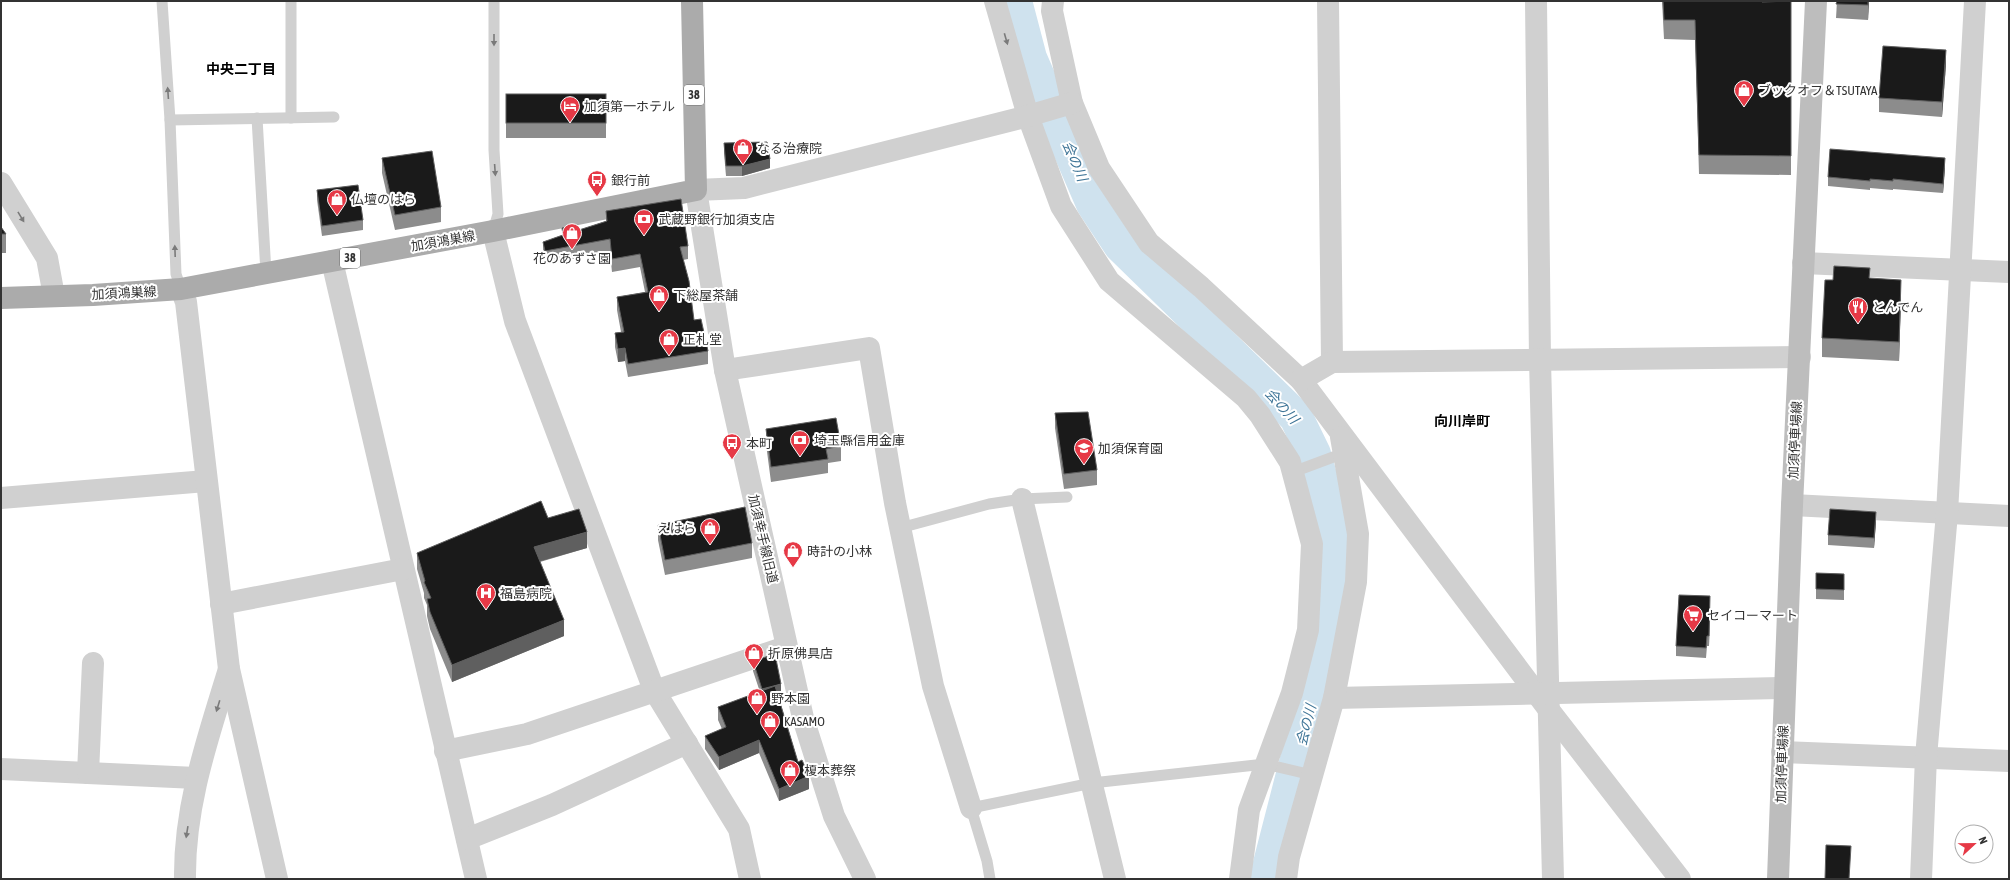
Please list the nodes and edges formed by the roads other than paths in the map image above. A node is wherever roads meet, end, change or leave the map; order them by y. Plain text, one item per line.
1 (162, 1) edge
2 (291, 1) edge
3 (494, 1) edge
4 (692, 1) edge
5 (995, 1) edge
6 (1053, 1) edge
7 (1328, 1) edge
8 (1536, 1) edge
9 (1816, 1) edge
10 (1975, 1) edge
11 (1072, 103) junction
12 (1028, 116) junction
13 (334, 117) dead end
14 (258, 118) junction
15 (291, 118) junction
16 (170, 120) junction
17 (1, 183) edge
18 (696, 190) junction
19 (493, 231) junction
20 (332, 261) junction
21 (1803, 263) junction
22 (1960, 271) junction
23 (266, 272) junction
24 (2009, 272) edge
25 (181, 289) junction
26 (54, 296) junction
27 (1, 298) edge
28 (1800, 357) junction
29 (1540, 360) junction
30 (1332, 362) junction
31 (725, 370) junction
32 (1301, 380) junction
33 (1342, 443) junction
34 (1293, 472) junction
35 (206, 481) junction
36 (1068, 497) dead end
37 (1, 498) edge
38 (1022, 498) junction
39 (1792, 505) junction
40 (1947, 513) junction
41 (2009, 516) edge
42 (900, 528) junction
43 (403, 569) junction
44 (221, 604) junction
45 (786, 646) junction
46 (93, 663) dead end
47 (229, 669) junction
48 (1785, 688) junction
49 (654, 690) junction
50 (1334, 698) junction
51 (1545, 699) junction
52 (687, 743) junction
53 (445, 751) junction
54 (1782, 752) junction
55 (1926, 757) junction
56 (2009, 761) edge
57 (1265, 764) junction
58 (1, 769) edge
59 (88, 773) junction
60 (1312, 776) junction
61 (196, 778) junction
62 (1092, 783) junction
63 (971, 808) junction
64 (467, 839) junction
65 (185, 879) edge
66 (277, 879) edge
67 (476, 879) edge
68 (750, 879) edge
69 (865, 879) edge
70 (990, 879) edge
71 (1115, 879) edge
72 (1240, 879) edge
73 (1286, 879) edge
74 (1553, 879) edge
75 (1680, 879) edge
76 (1778, 879) edge
77 (1921, 879) edge

16 -> 1 lane
2 - 15 lane
3 -> 19 lane
4 - 18 main road, 38
5 -> 12 street
6 - 11 street
7 - 30 street
8 - 29 street
9 - 21 main road, 加須停車場線
10 - 22 street
11 - 12 street
11 - 32 street
12 - 18 street
12 - 34 street
13 - 15 lane
14 - 15 lane
14 - 16 lane
14 - 23 lane
25 -> 16 lane
17 -> 26 street
18 - 19 main road, 加須鴻巣線 / 38
18 - 31 street, 加須幸手線旧道
19 - 20 main road, 加須鴻巣線 / 38
19 - 49 street
20 - 23 main road, 加須鴻巣線 / 38
20 - 43 street
21 - 22 street
21 - 28 main road, 加須停車場線
22 - 24 street
22 - 40 street
23 - 25 main road, 加須鴻巣線 / 38
25 - 26 main road, 加須鴻巣線 / 38
25 - 35 street
26 - 27 main road, 加須鴻巣線 / 38
28 - 29 street
28 - 39 main road, 加須停車場線
29 - 30 street
29 - 51 street
30 - 32 street
31 - 42 street
31 - 45 street, 加須幸手線旧道
32 - 33 street
33 - 34 lane
33 - 50 street
33 - 51 street
34 - 57 street
35 - 37 street
35 - 44 street
36 - 38 lane
38 - 42 lane
38 - 62 street
39 - 40 street
39 - 48 main road, 加須停車場線
40 - 41 street
40 - 55 street
42 - 63 street
43 - 44 street
43 - 53 street
44 - 47 street
45 - 49 street
45 - 69 street, 加須幸手線旧道
46 - 59 street
47 -> 61 street
47 - 66 street
48 - 51 street
48 - 54 main road, 加須停車場線
49 - 52 street
49 - 53 street
50 - 51 street
50 - 60 street
51 - 74 street
51 - 75 street
52 - 64 street
52 - 68 street
53 - 64 street
54 - 55 street
54 - 76 main road, 加須停車場線
55 - 56 street
55 - 77 street
57 - 60 lane
57 - 62 lane
57 - 72 street
58 - 59 street
59 - 61 street
60 - 73 street
61 -> 65 street
62 - 63 lane
62 - 71 street
63 - 70 lane
64 - 67 street

